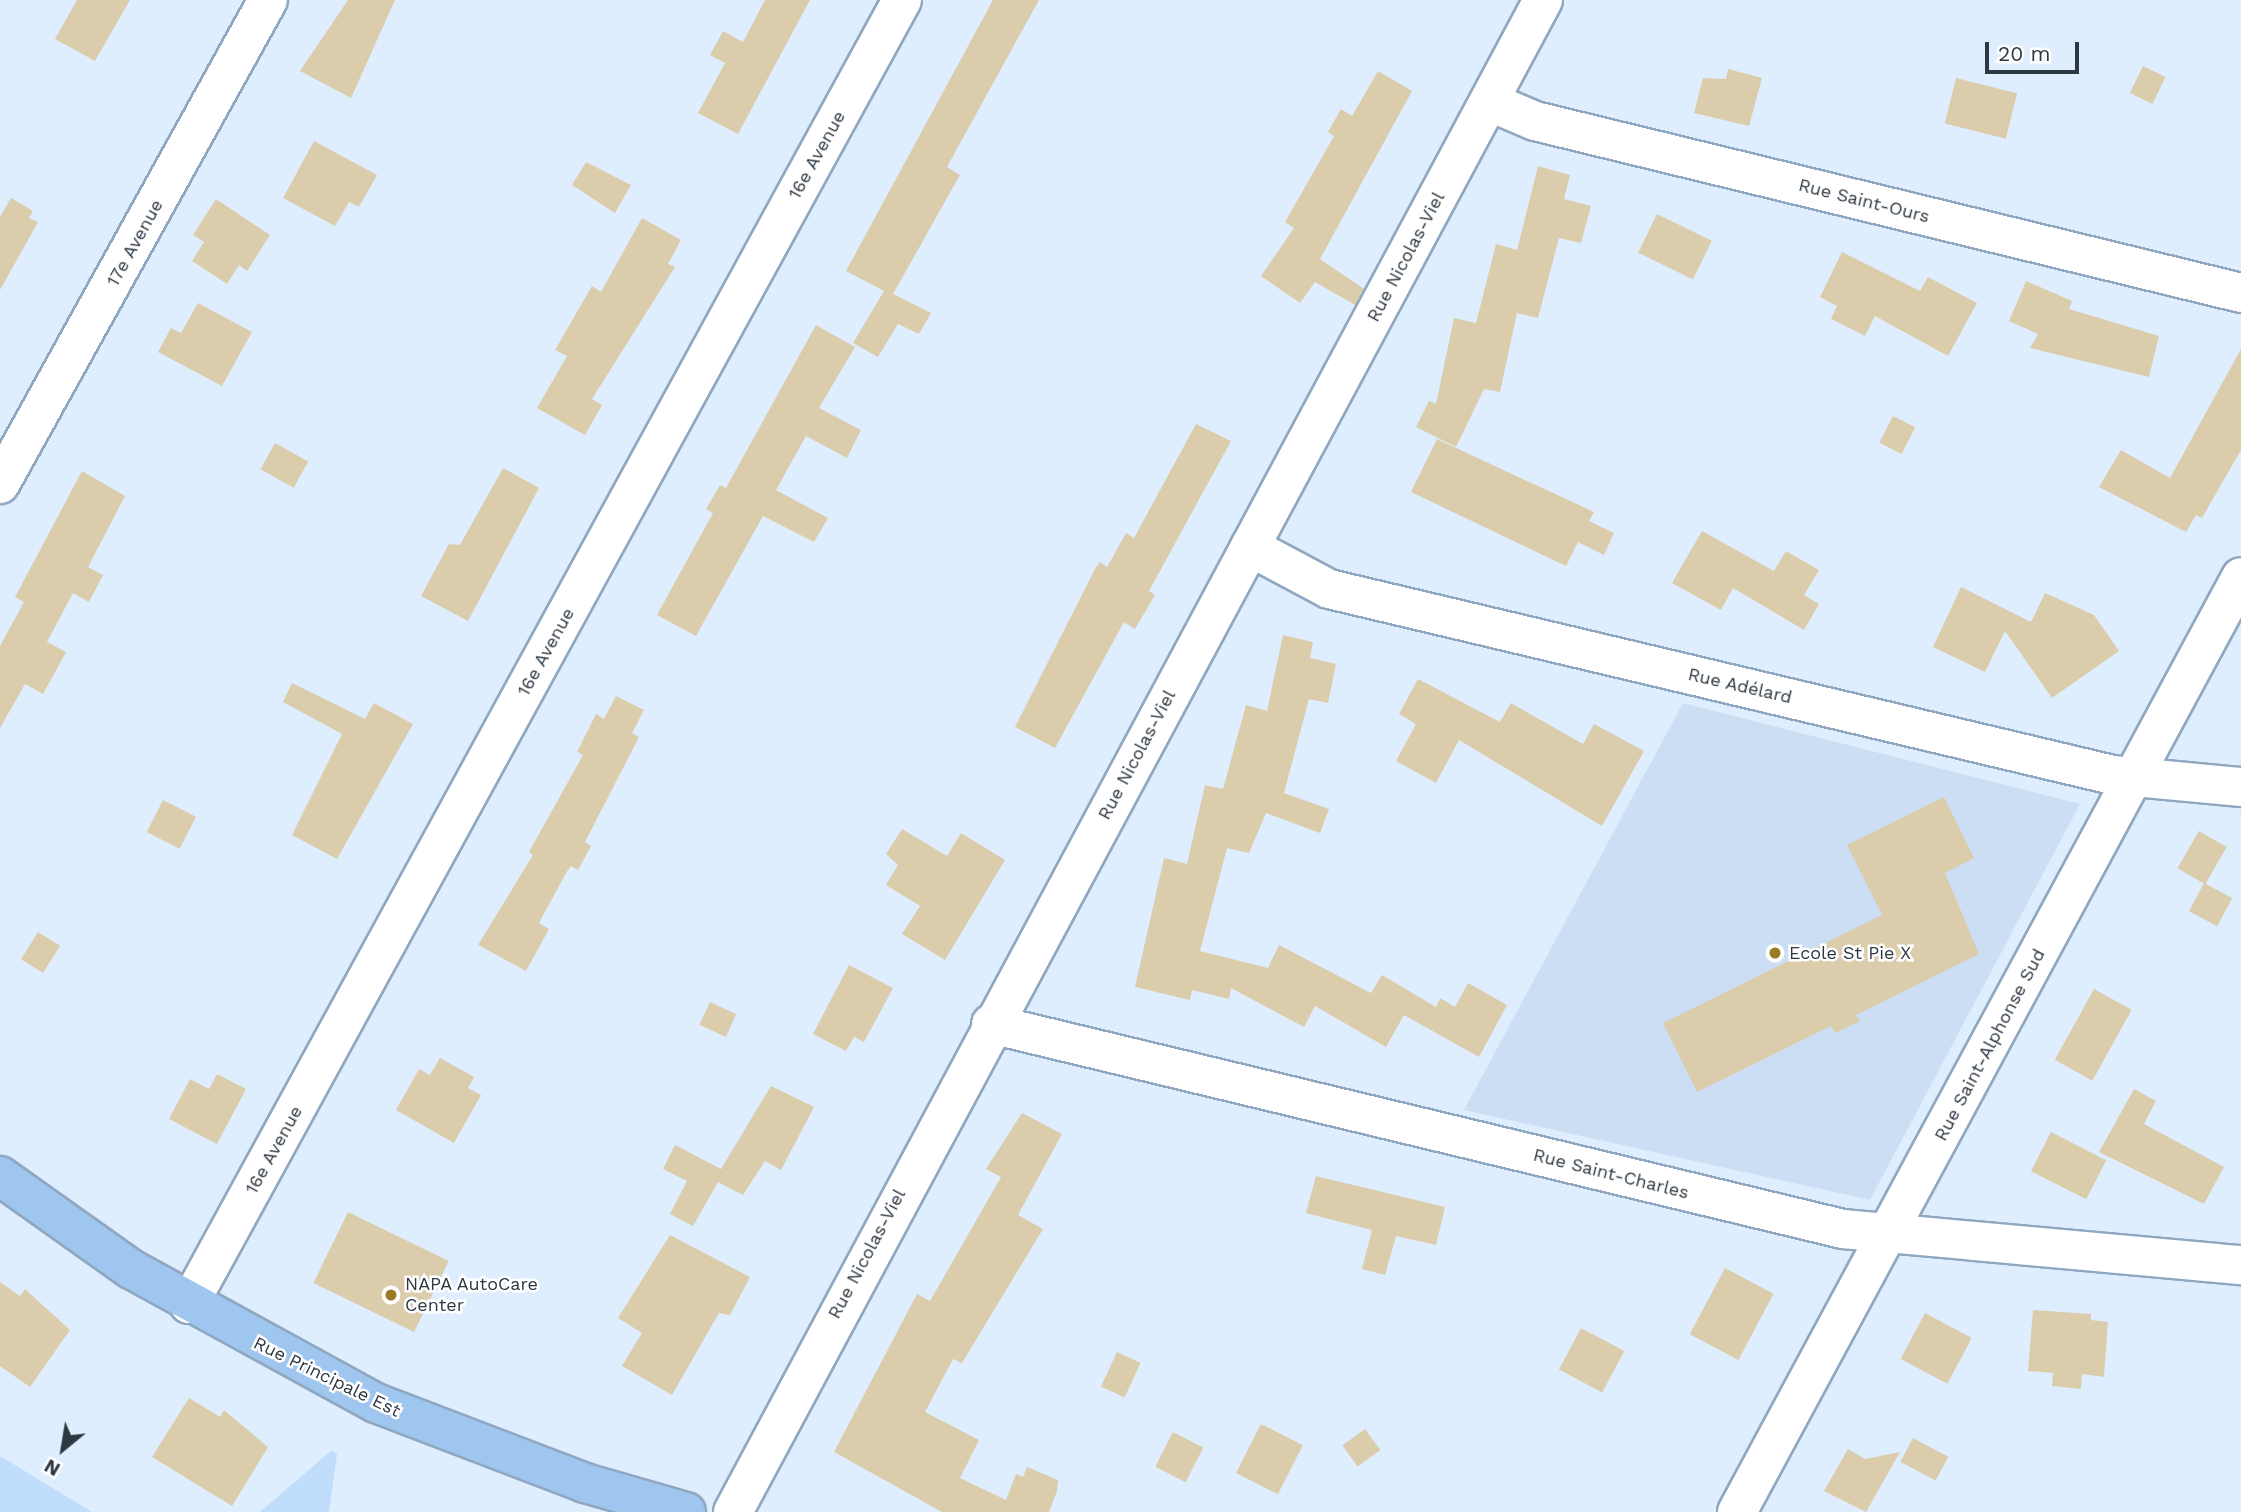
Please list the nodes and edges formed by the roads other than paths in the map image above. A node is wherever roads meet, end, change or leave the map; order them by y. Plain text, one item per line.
1 (268, 0) edge
2 (902, 0) edge
3 (1543, 0) edge
4 (1490, 102) junction
5 (2241, 293) edge
6 (0, 484) edge
7 (1250, 547) junction
8 (2241, 577) edge
9 (2131, 778) junction
10 (2241, 786) edge
11 (991, 1024) junction
12 (0, 1177) edge
13 (1886, 1237) junction
14 (2241, 1265) edge
15 (190, 1304) junction
16 (686, 1512) edge
17 (733, 1512) edge
18 (1737, 1512) edge

1 - 6 street, 17e Avenue
2 - 15 street, 16e Avenue
3 - 4 street, Rue Nicolas-Viel
4 - 5 street, Rue Saint-Ours
4 - 7 street, Rue Nicolas-Viel
7 - 9 street, Rue Adélard
7 - 11 street, Rue Nicolas-Viel
8 - 9 street, Rue Saint-Alphonse Sud
9 - 10 street, Rue Adélard
9 - 13 street, Rue Saint-Alphonse Sud
11 - 13 street, Rue Saint-Charles
11 - 17 street, Rue Nicolas-Viel
12 - 15 main road, Rue Principale Est
13 - 14 street, Rue Saint-Charles
13 - 18 street, Rue Saint-Alphonse Sud
15 - 16 main road, Rue Principale Est

